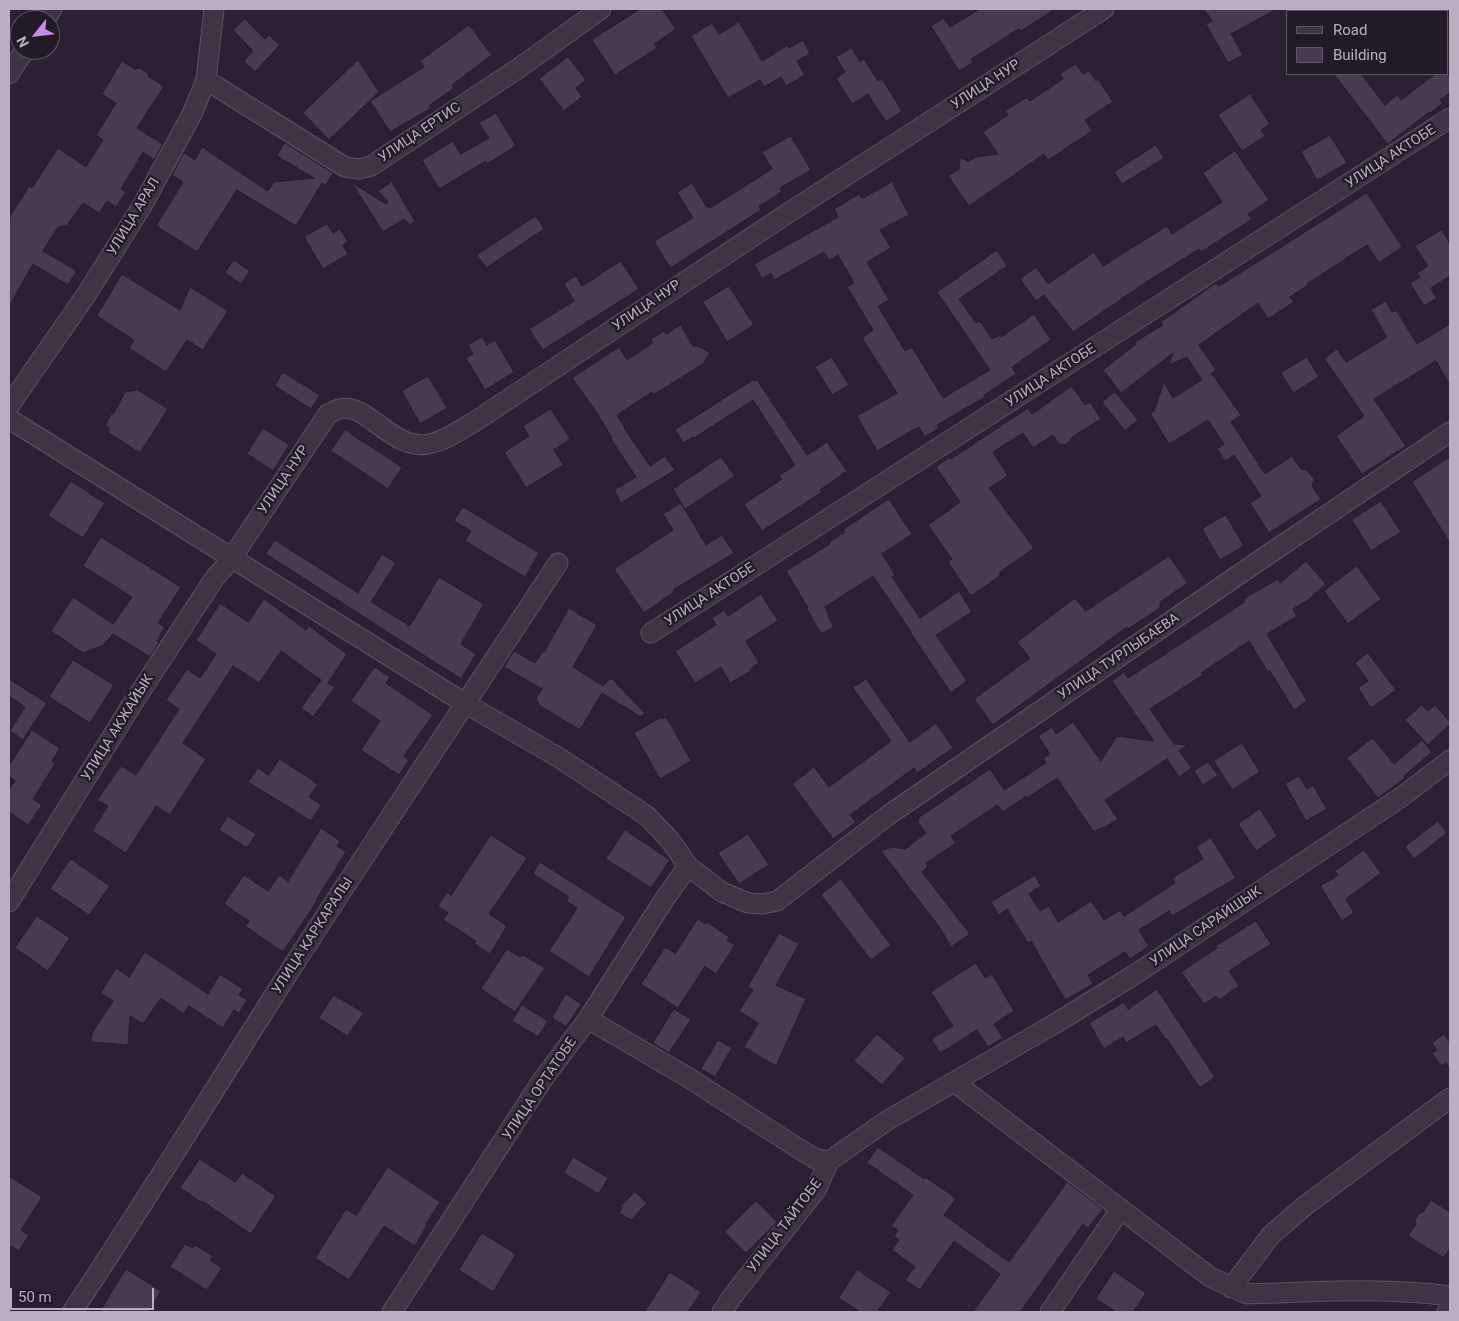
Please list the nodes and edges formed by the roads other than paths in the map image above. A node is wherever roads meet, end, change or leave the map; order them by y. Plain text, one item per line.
1 (214, 9) edge
2 (601, 9) edge
3 (1104, 9) edge
4 (18, 60) edge
5 (9, 74) edge
6 (206, 80) junction
7 (1450, 118) edge
8 (9, 406) edge
9 (9, 419) edge
10 (1450, 432) edge
11 (231, 559) junction
12 (558, 563) dead end
13 (651, 633) dead end
14 (466, 704) junction
15 (1450, 760) edge
16 (688, 866) junction
17 (9, 902) edge
18 (588, 1019) junction
19 (954, 1082) junction
20 (1450, 1098) edge
21 (829, 1161) junction
22 (1120, 1210) junction
23 (1231, 1288) junction
24 (1450, 1296) edge
25 (1450, 1306) edge
26 (72, 1312) edge
27 (392, 1312) edge
28 (722, 1312) edge
29 (1050, 1312) edge
30 (1447, 1312) edge

1 - 6 street, УЛИЦА АРАЛ
2 - 6 street, УЛИЦА ЕРТИС
3 - 11 street, УЛИЦА НУР
4 - 5 street
6 - 8 street, УЛИЦА АРАЛ
7 - 13 street, УЛИЦА АКТОБЕ
9 - 11 street, УЛИЦА ТУРЛЫБАЕВА
10 - 16 street, УЛИЦА ТУРЛЫБАЕВА
11 - 14 street, УЛИЦА ТУРЛЫБАЕВА
11 - 17 street, УЛИЦА АКЖАЙЫК
12 - 14 street, УЛИЦА КАРКАРАЛЫ
14 - 16 street, УЛИЦА ТУРЛЫБАЕВА
14 - 26 street, УЛИЦА КАРКАРАЛЫ
15 - 19 street, УЛИЦА САРАЙШЫК
16 - 18 street, УЛИЦА ОРТАТОБЕ
18 - 21 street
18 - 27 street, УЛИЦА ОРТАТОБЕ
19 - 21 street
19 - 22 street
20 - 23 street
21 - 28 street, УЛИЦА ТАЙТОБЕ
22 - 23 street
22 - 29 street
23 - 24 street
25 - 30 street

